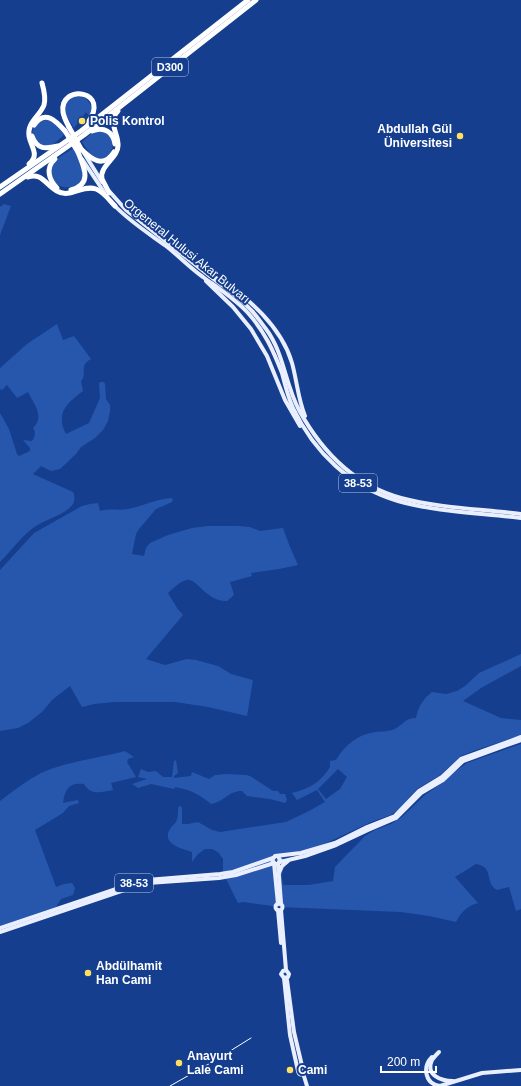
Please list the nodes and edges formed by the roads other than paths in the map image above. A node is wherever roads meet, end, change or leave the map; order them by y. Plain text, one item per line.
1 (248, 0) edge
2 (256, 0) edge
3 (42, 83) dead end
4 (130, 99) junction
5 (67, 129) junction
6 (82, 133) junction
7 (64, 146) junction
8 (80, 150) junction
9 (16, 176) junction
10 (1, 191) edge
11 (110, 192) junction
12 (115, 206) junction
13 (201, 272) junction
14 (308, 426) junction
15 (310, 437) junction
16 (521, 514) edge
17 (521, 518) edge
18 (521, 737) edge
19 (521, 740) edge
20 (275, 857) junction
21 (290, 860) junction
22 (277, 863) junction
23 (278, 874) junction
24 (279, 904) junction
25 (0, 928) edge
26 (0, 932) edge
27 (521, 1070) edge
28 (439, 1079) junction
29 (457, 1081) junction
30 (433, 1085) edge
31 (306, 1086) edge
32 (439, 1086) edge

1 - 6 highway, D300
2 - 4 highway, D300
3 - 9 highway
4 - 6 highway, D300
4 - 11 highway
5 - 6 highway
5 - 7 highway
5 - 8 highway, bridge
6 - 7 highway, D300
6 - 8 highway
7 - 8 highway
7 - 9 highway, D300
7 - 10 highway, D300
8 - 11 main road, Orgeneral Hulusi Akar Bulvarı / 38-53
8 - 12 main road, Orgeneral Hulusi Akar Bulvarı / 38-53
9 - 10 highway, D300
10 - 12 highway
11 - 13 main road, Orgeneral Hulusi Akar Bulvarı / 38-53
12 - 13 main road, Orgeneral Hulusi Akar Bulvarı / 38-53
13 - 14 main road, Orgeneral Hulusi Akar Bulvarı / 38-53
13 - 14 main road
13 - 15 main road
13 - 15 main road, Orgeneral Hulusi Akar Bulvarı / 38-53
14 - 16 main road, Orgeneral Hulusi Akar Bulvarı / 38-53
15 - 17 main road, Orgeneral Hulusi Akar Bulvarı / 38-53
18 - 20 main road, 38-53
19 - 21 main road
20 - 22 main road
20 - 22 main road
20 - 25 main road, 38-53
21 - 22 main road
21 - 23 main road
22 - 23 main road
22 - 24 main road
22 - 26 main road
23 - 24 main road
24 - 31 main road
27 - 29 main road
28 - 29 main road
28 - 30 main road
28 - 30 main road
28 - 32 main road
29 - 32 main road
30 - 32 main road

